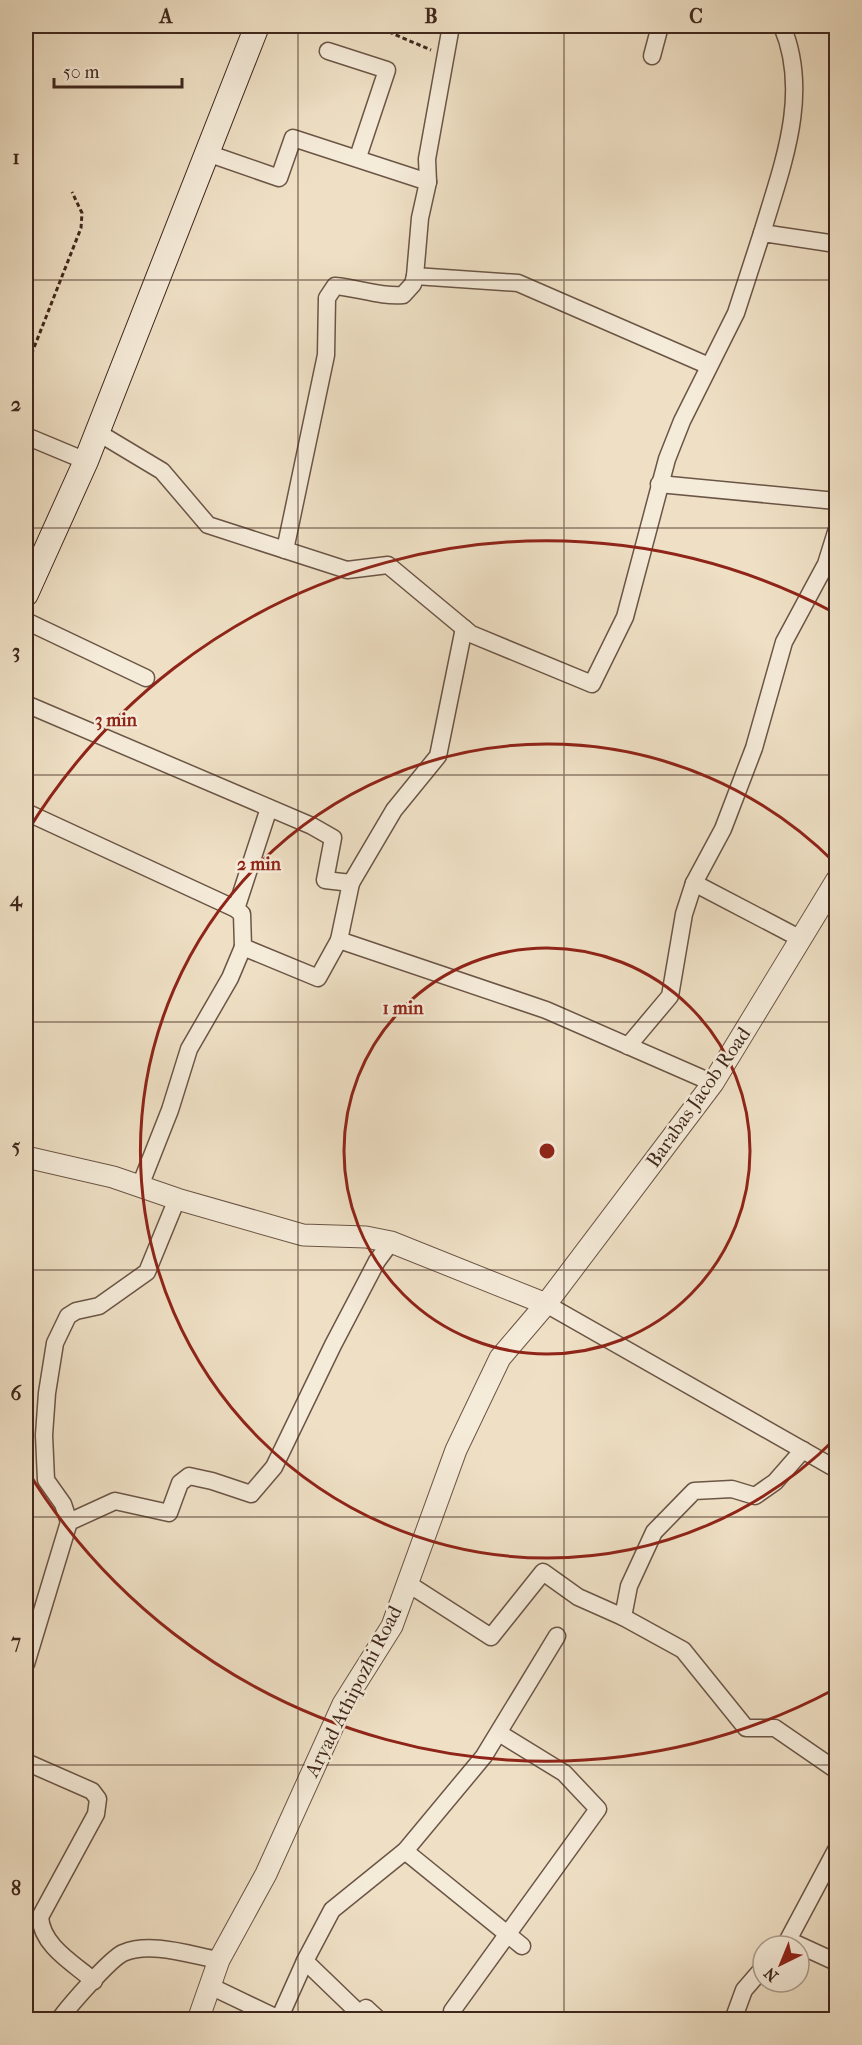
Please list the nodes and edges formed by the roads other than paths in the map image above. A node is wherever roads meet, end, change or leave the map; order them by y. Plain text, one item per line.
1 (257, 26) edge
2 (451, 26) edge
3 (660, 26) edge
4 (782, 26) edge
5 (328, 51) dead end
6 (652, 56) dead end
7 (207, 153) junction
8 (358, 157) junction
9 (428, 182) junction
10 (762, 234) junction
11 (837, 244) edge
12 (415, 276) junction
13 (709, 366) junction
14 (97, 432) junction
15 (26, 436) edge
16 (86, 461) junction
17 (659, 484) junction
18 (837, 501) edge
19 (837, 532) edge
20 (285, 550) junction
21 (26, 594) edge
22 (26, 621) edge
23 (464, 628) junction
24 (146, 678) dead end
25 (26, 704) edge
26 (269, 808) junction
27 (26, 812) edge
28 (837, 881) edge
29 (351, 884) junction
30 (694, 884) junction
31 (236, 909) junction
32 (801, 939) junction
33 (339, 940) junction
34 (243, 947) junction
35 (628, 1046) junction
36 (713, 1083) junction
37 (26, 1157) edge
38 (140, 1186) junction
39 (177, 1199) junction
40 (391, 1242) junction
41 (546, 1304) junction
42 (803, 1450) junction
43 (837, 1469) edge
44 (69, 1522) junction
45 (407, 1583) junction
46 (623, 1617) junction
47 (557, 1636) dead end
48 (26, 1664) edge
49 (498, 1733) junction
50 (26, 1762) edge
51 (837, 1770) edge
52 (837, 1850) edge
53 (405, 1851) junction
54 (506, 1933) junction
55 (791, 1934) edge
56 (522, 1946) dead end
57 (811, 1952) edge
58 (219, 1960) junction
59 (306, 1960) junction
60 (837, 1962) edge
61 (94, 1981) junction
62 (751, 1982) edge
63 (210, 1986) junction
64 (452, 2012) dead end
65 (360, 2017) edge
66 (59, 2019) edge
67 (198, 2019) edge
68 (279, 2019) edge
69 (379, 2019) edge
70 (733, 2019) edge

1 - 7 main road
2 - 9 street
3 - 6 street
4 - 10 street
5 - 8 street
7 - 8 street
7 - 14 main road
8 - 9 street
9 - 12 street
10 - 11 street
10 - 13 street
12 - 13 street
12 - 20 street
13 - 17 street
14 - 16 main road
14 - 20 street
15 - 16 street
16 - 21 main road
17 - 18 street
17 - 23 street
19 - 30 street
20 - 23 street
22 - 24 street
23 - 29 street
25 - 26 street
26 - 29 street
26 - 31 street
27 - 31 street
28 - 32 street, Barabas Jacob Road
29 - 33 street
30 - 32 street
30 - 35 street
31 - 34 street
32 - 36 street, Barabas Jacob Road
33 - 34 street
33 - 35 street
34 - 38 street
35 - 36 street
36 - 41 street, Barabas Jacob Road
37 - 38 street
38 - 39 street
39 - 40 street
39 - 44 street
40 - 41 street
40 - 44 street
41 - 42 street
41 - 45 street, Aryad Athipozhi Road
42 - 43 street
42 - 46 street
44 - 48 street
45 - 46 street
45 - 58 street, Aryad Athipozhi Road
46 - 51 street
47 - 49 street
49 - 53 street
49 - 54 street
50 - 61 street
52 - 55 street
53 - 54 street
53 - 59 street
54 - 56 street
54 - 64 street
57 - 60 street
58 - 61 street
58 - 63 street, Aryad Athipozhi Road
59 - 65 street
59 - 68 street
61 - 66 street
62 - 70 street
63 - 67 street, Aryad Athipozhi Road
63 - 68 street
65 - 69 street

